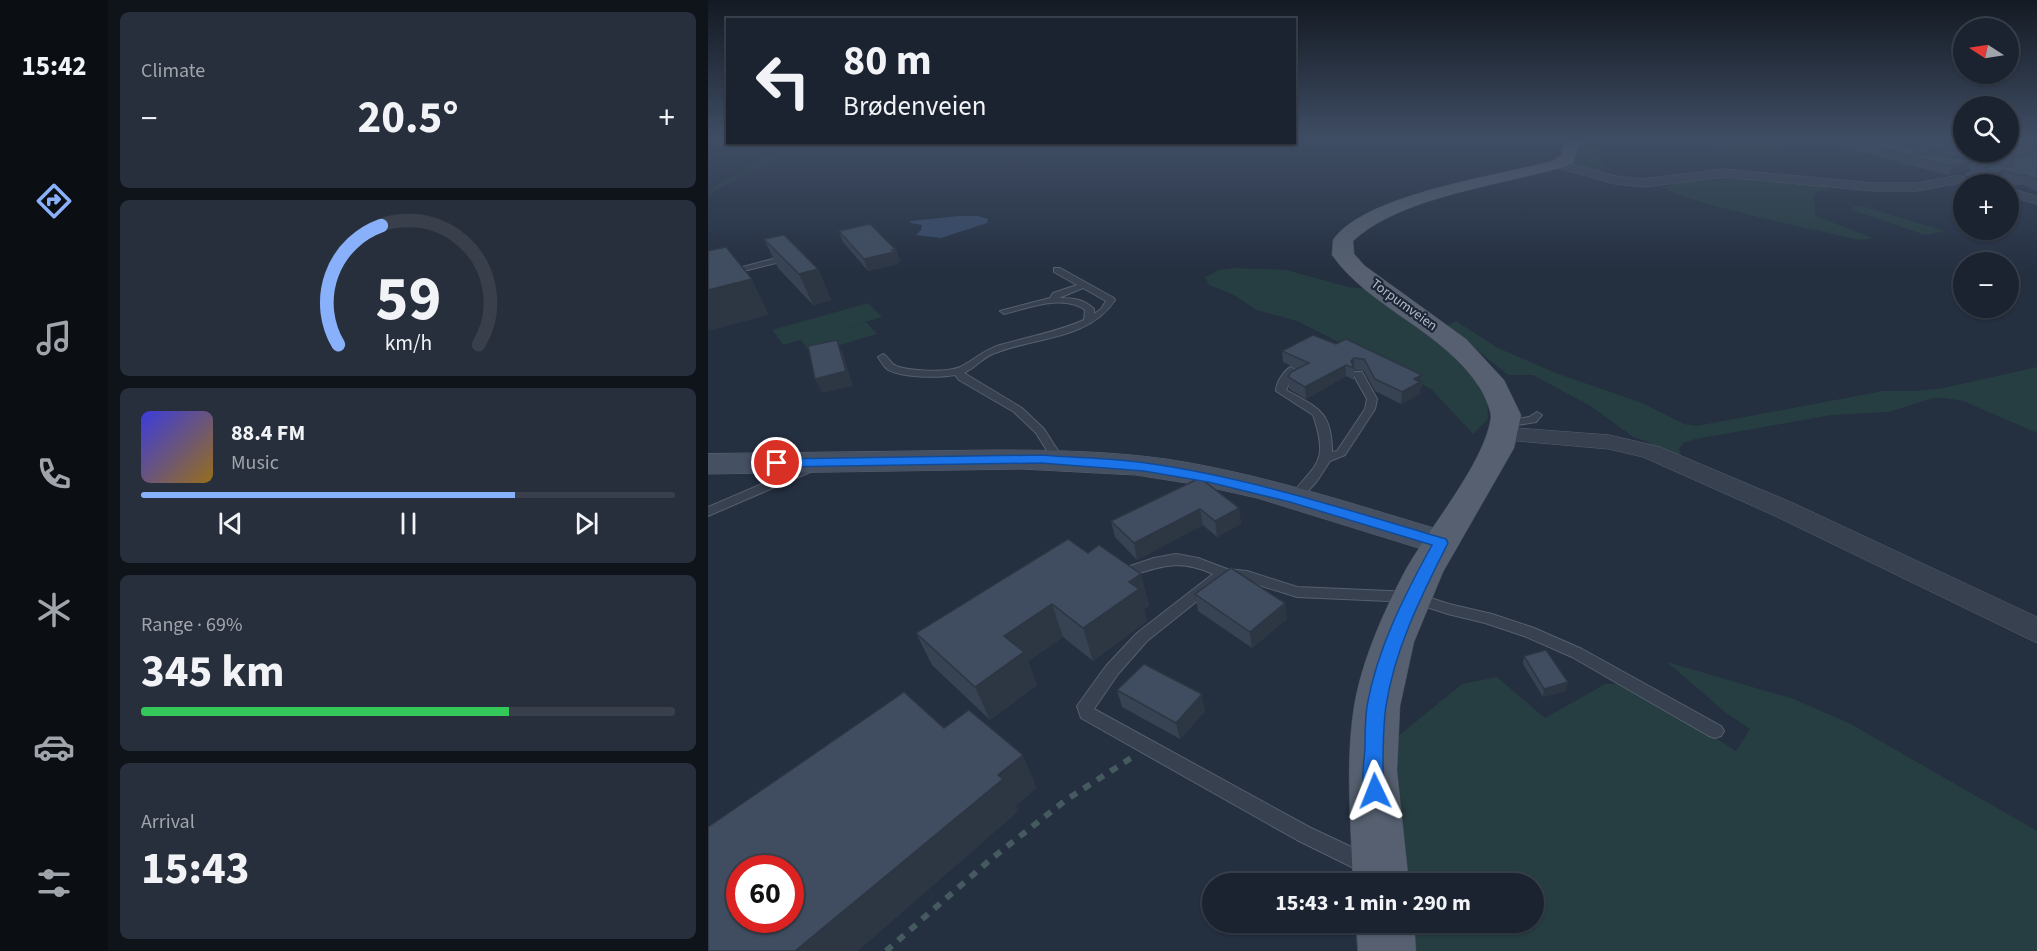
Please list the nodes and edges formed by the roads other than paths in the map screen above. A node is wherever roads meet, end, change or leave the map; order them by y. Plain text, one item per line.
1 (1478, 184) edge
2 (1845, 184) edge
3 (1930, 184) edge
4 (2019, 193) edge
5 (2037, 200) edge
6 (773, 261) edge
7 (1058, 270) dead end
8 (708, 278) edge
9 (1084, 285) junction
10 (1053, 301) junction
11 (1004, 311) dead end
12 (1088, 320) junction
13 (883, 357) dead end
14 (1291, 370) edge
15 (957, 372) junction
16 (1358, 374) dead end
17 (1515, 424) junction
18 (1326, 458) junction
19 (1058, 460) junction
20 (823, 462) junction
21 (708, 464) edge
22 (1294, 499) junction
23 (708, 512) edge
24 (1441, 543) junction
25 (1126, 572) edge
26 (1225, 574) junction
27 (1412, 597) junction
28 (2037, 631) edge
29 (1715, 731) dead end
30 (1356, 873) edge
31 (1381, 873) edge
32 (1385, 933) edge
33 (1387, 951) edge

1 - 17 main road, Torpumveien
2 - 3 street
4 - 5 street
6 - 8 lane
7 - 9 lane
9 - 10 lane
9 - 12 lane
10 - 11 lane
10 - 12 lane
12 - 15 lane
13 - 15 lane
14 - 18 lane
15 - 19 lane
16 - 18 lane
17 - 24 main road
17 - 28 street
18 - 22 lane
19 - 20 main road
19 - 22 main road
20 - 21 main road
20 - 23 lane
22 - 24 main road
24 - 27 main road
25 - 26 lane
26 - 27 lane
26 - 30 lane
27 - 29 lane
27 - 31 main road
32 - 33 main road

